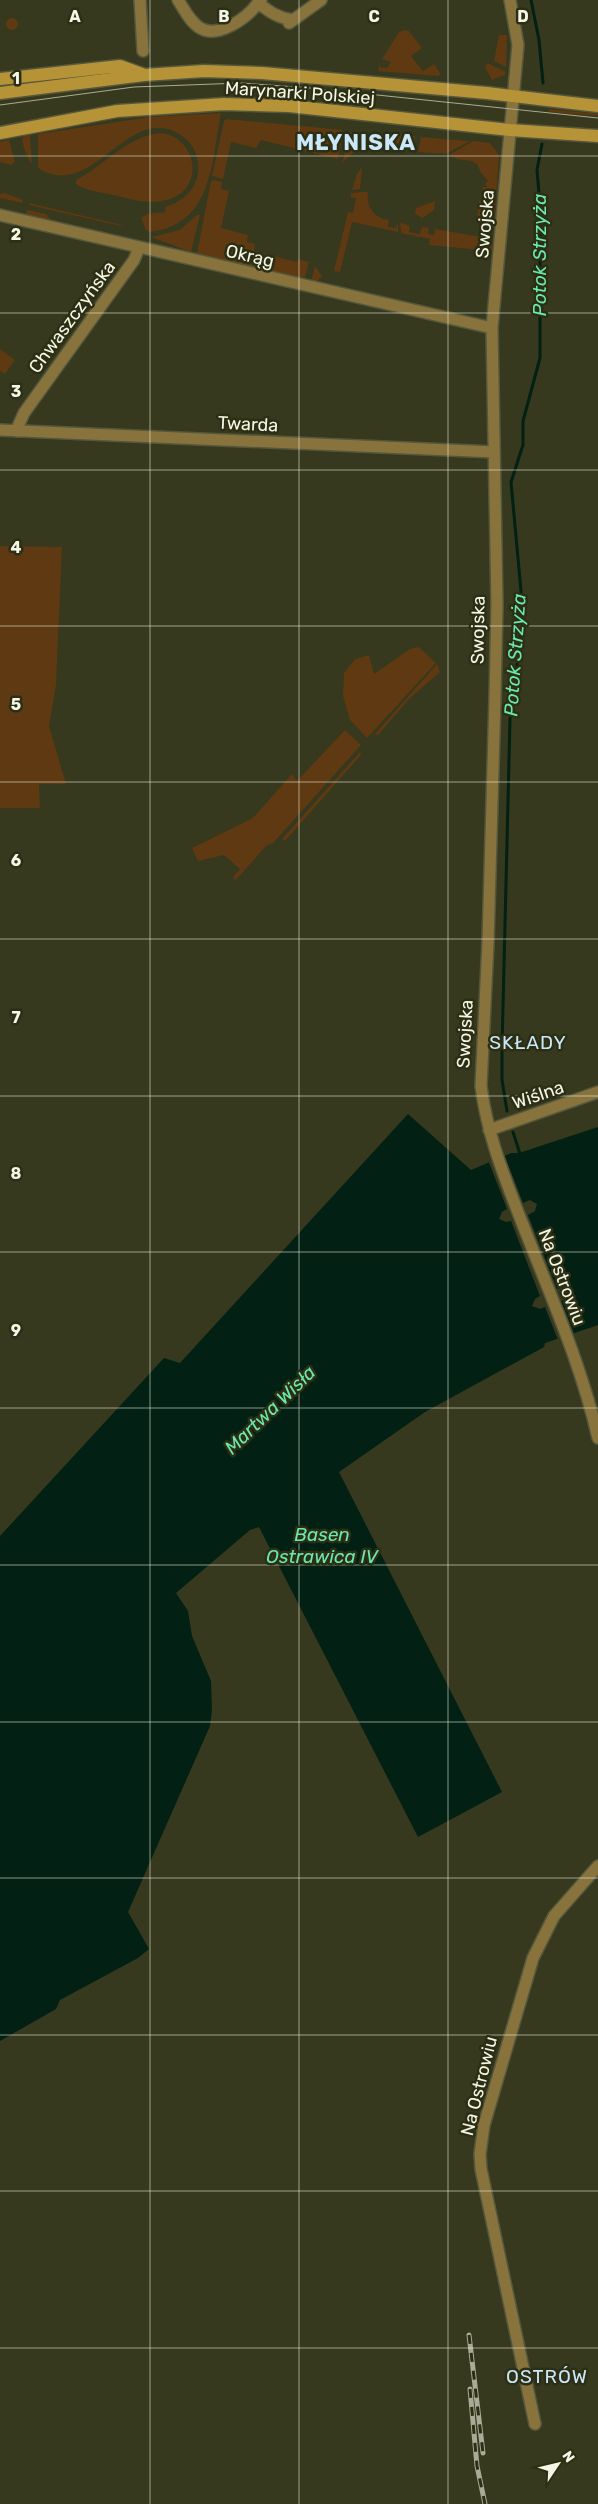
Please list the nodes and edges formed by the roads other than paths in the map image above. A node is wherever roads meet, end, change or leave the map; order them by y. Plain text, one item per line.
1 (140, 0) edge
2 (178, 0) edge
3 (321, 0) edge
4 (510, 0) edge
5 (259, 2) edge
6 (143, 51) dead end
7 (144, 75) junction
8 (0, 80) edge
9 (0, 94) edge
10 (513, 96) junction
11 (598, 106) edge
12 (510, 130) junction
13 (0, 133) edge
14 (598, 136) edge
15 (0, 215) edge
16 (139, 248) junction
17 (492, 328) junction
18 (0, 430) edge
19 (16, 431) junction
20 (494, 452) junction
21 (598, 1092) edge
22 (489, 1130) junction
23 (598, 1438) edge
24 (598, 1866) edge
25 (535, 2424) dead end

1 - 6 street
2 - 5 street
3 - 5 street
4 - 10 street, Swojska
7 - 8 main road
7 - 9 main road, Marynarki Polskiej
7 - 10 main road, Marynarki Polskiej
10 - 11 main road, Marynarki Polskiej
10 - 12 street, Swojska
12 - 13 main road, Marynarki Polskiej
12 - 14 main road, Marynarki Polskiej
12 - 17 street, Swojska
15 - 16 street, Okrąg
16 - 17 street, Okrąg
16 - 19 street, Chwaszczyńska
17 - 20 street, Swojska
18 - 19 street, Twarda
19 - 20 street, Twarda
20 - 22 street, Swojska
21 - 22 street, Wiślna
22 - 23 street, Na Ostrowiu
24 - 25 street, Na Ostrowiu

